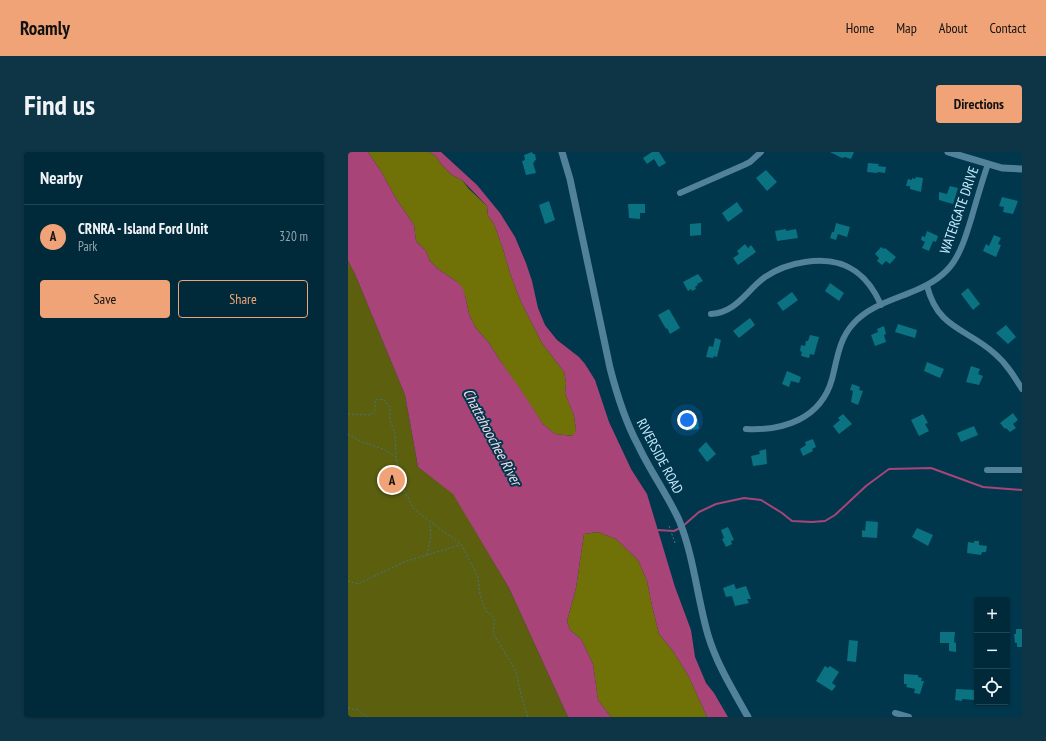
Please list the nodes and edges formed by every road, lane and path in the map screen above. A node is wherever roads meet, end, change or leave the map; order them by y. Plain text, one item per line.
1 (562, 152) edge
2 (761, 152) edge
3 (948, 152) edge
4 (988, 164) junction
5 (1022, 170) edge
6 (680, 193) dead end
7 (927, 286) junction
8 (881, 305) junction
9 (711, 314) dead end
10 (1022, 389) edge
11 (348, 414) edge
12 (746, 429) dead end
13 (348, 434) edge
14 (396, 457) junction
15 (988, 470) dead end
16 (1022, 470) edge
17 (430, 522) junction
18 (669, 526) dead end
19 (675, 543) dead end
20 (460, 544) junction
21 (427, 556) junction
22 (348, 581) edge
23 (348, 708) edge
24 (895, 713) dead end
25 (367, 717) edge
26 (528, 717) edge
27 (748, 717) edge
28 (909, 717) edge

1 - 27 street, RIVERSIDE ROAD
2 - 6 street
3 - 4 street
4 - 5 street
4 - 7 street, WATERGATE DRIVE
7 - 8 street, WATERGATE DRIVE
7 - 10 street
8 - 9 street
8 - 12 street, WATERGATE DRIVE
11 - 14 path
13 - 14 path
14 - 17 path
15 - 16 street
17 - 20 path
17 - 21 path
18 - 19 path
20 - 21 path
20 - 26 path
21 - 22 path
23 - 25 path
24 - 28 street

